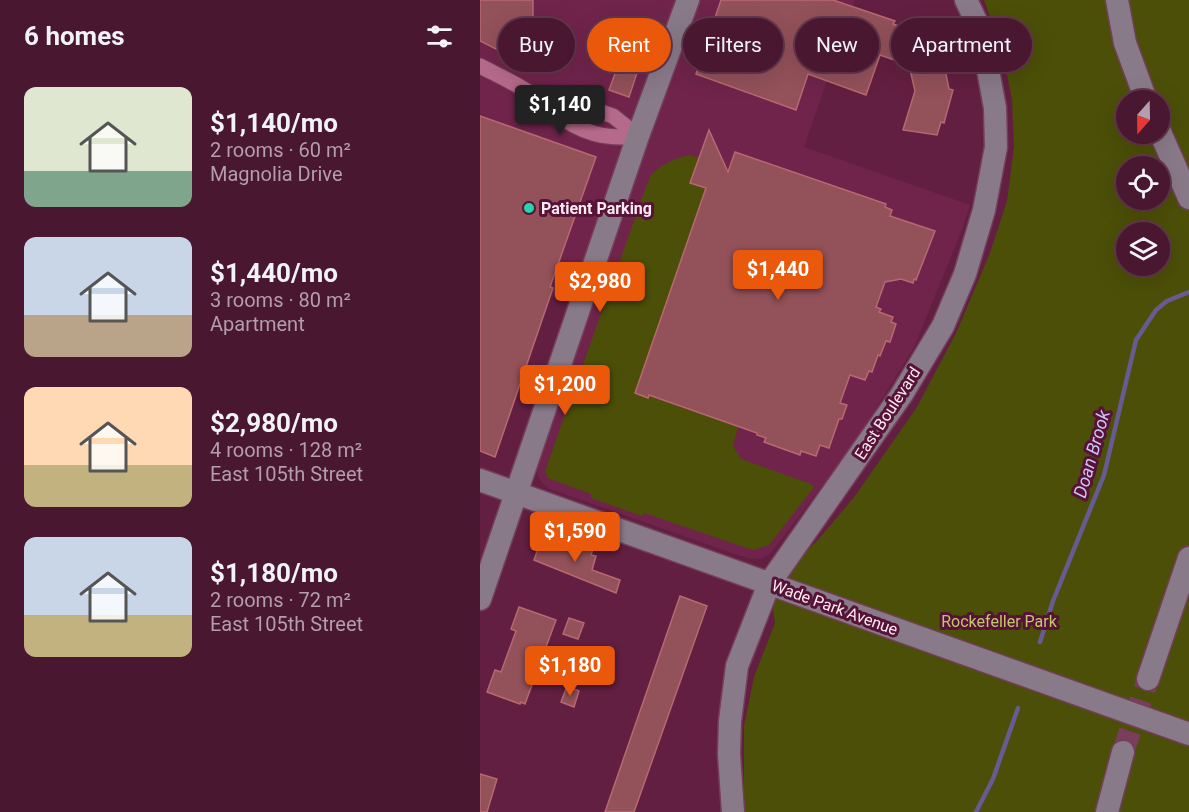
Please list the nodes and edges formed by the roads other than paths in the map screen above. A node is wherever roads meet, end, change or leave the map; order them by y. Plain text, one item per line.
1 (688, 0) edge
2 (966, 0) edge
3 (1118, 0) edge
4 (480, 66) edge
5 (1142, 90) edge
6 (537, 97) junction
7 (638, 136) junction
8 (1165, 144) edge
9 (1189, 198) edge
10 (480, 480) edge
11 (517, 494) junction
12 (1189, 558) edge
13 (769, 584) junction
14 (480, 598) edge
15 (1148, 679) tunnel mouth
16 (1189, 734) edge
17 (1123, 752) tunnel mouth
18 (733, 812) edge
19 (1107, 812) edge

1 - 7 street
2 - 13 street, East Boulevard
3 - 5 street
4 - 6 street
6 - 7 street
6 - 7 street
7 - 11 street
8 - 9 street
10 - 11 street, Wade Park Avenue
11 - 13 street, Wade Park Avenue
11 - 14 street
12 - 15 street
13 - 16 street, Wade Park Avenue
13 - 18 street, East Boulevard
17 - 19 street

